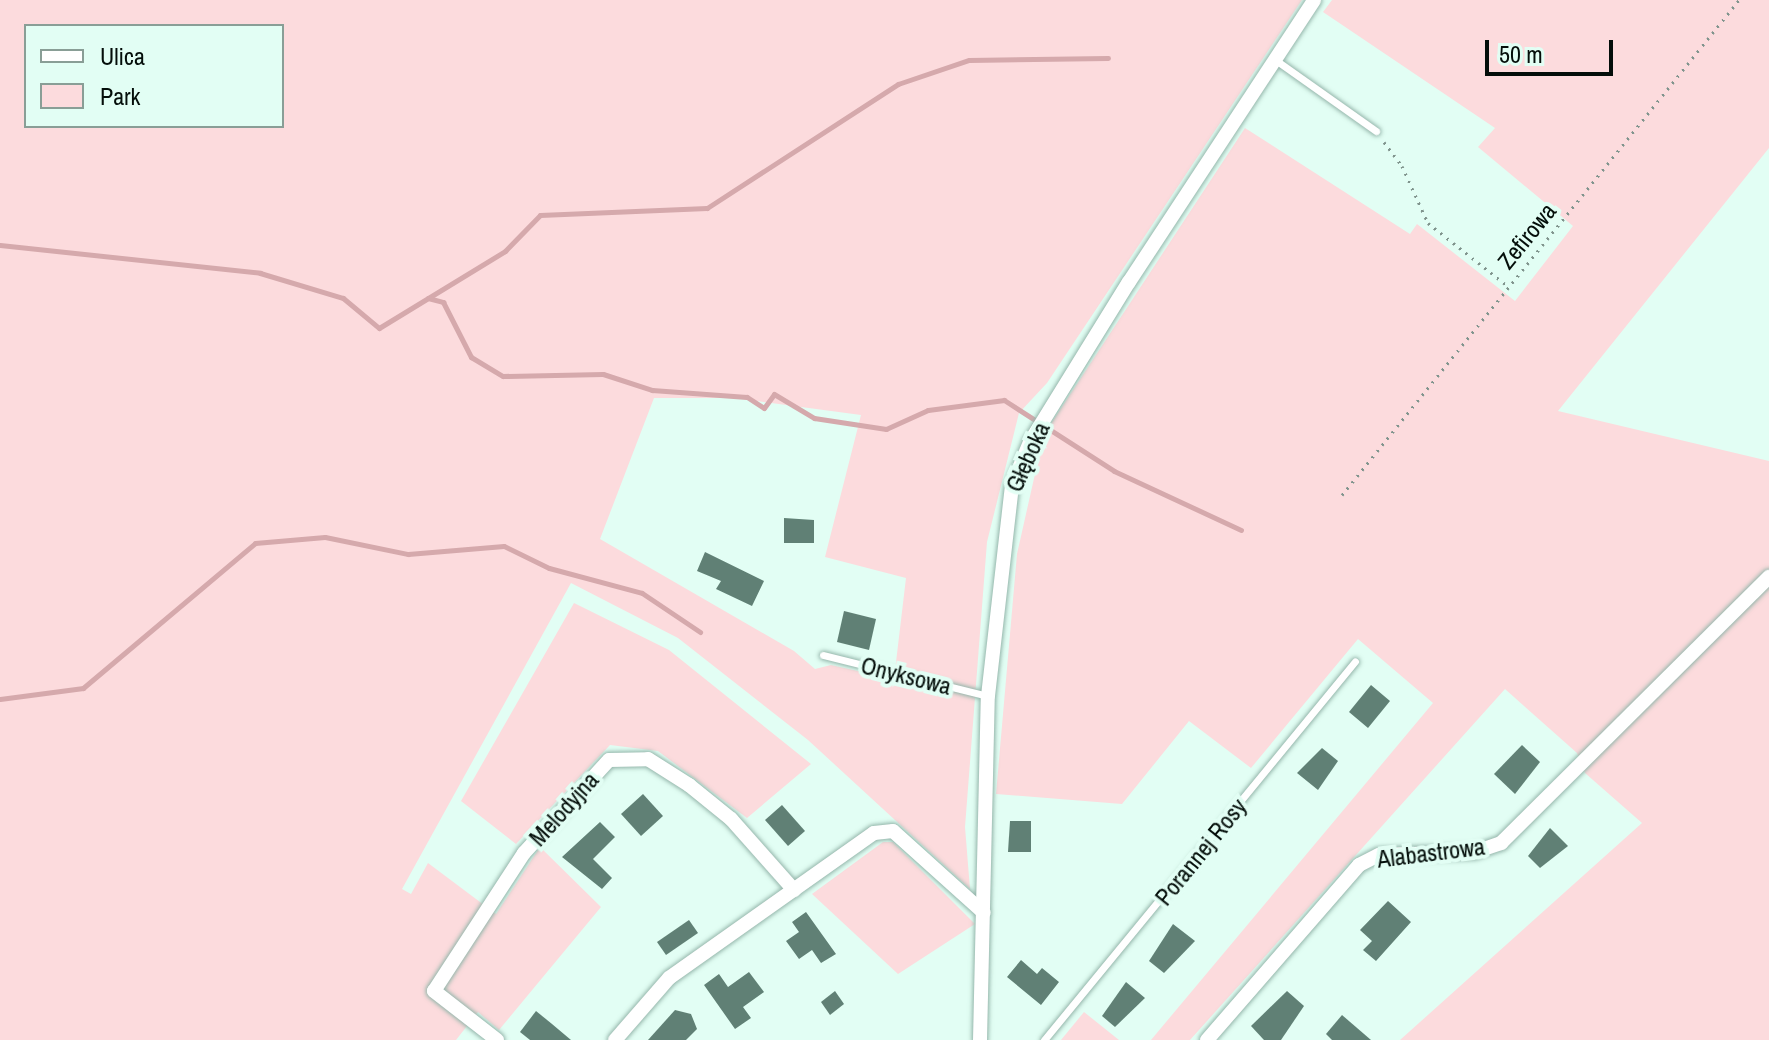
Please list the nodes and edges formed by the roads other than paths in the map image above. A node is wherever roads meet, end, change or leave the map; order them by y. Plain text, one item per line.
1 (1314, 0) edge
2 (1273, 58) junction
3 (1376, 131) road end
4 (1769, 577) edge
5 (823, 655) dead end
6 (1355, 661) dead end
7 (988, 696) junction
8 (794, 890) junction
9 (984, 913) junction
10 (497, 1040) edge
11 (615, 1040) edge
12 (980, 1040) edge
13 (1044, 1040) edge
14 (1207, 1040) edge

1 - 2 street, Głęboka
2 - 3 lane
2 - 7 street, Głęboka
4 - 14 street, Alabastrowa
5 - 7 lane, Onyksowa
6 - 13 lane, Porannej Rosy
7 - 9 street, Głęboka
8 - 9 street
8 - 10 street, Melodyjna
8 - 11 street
9 - 12 street, Głęboka

